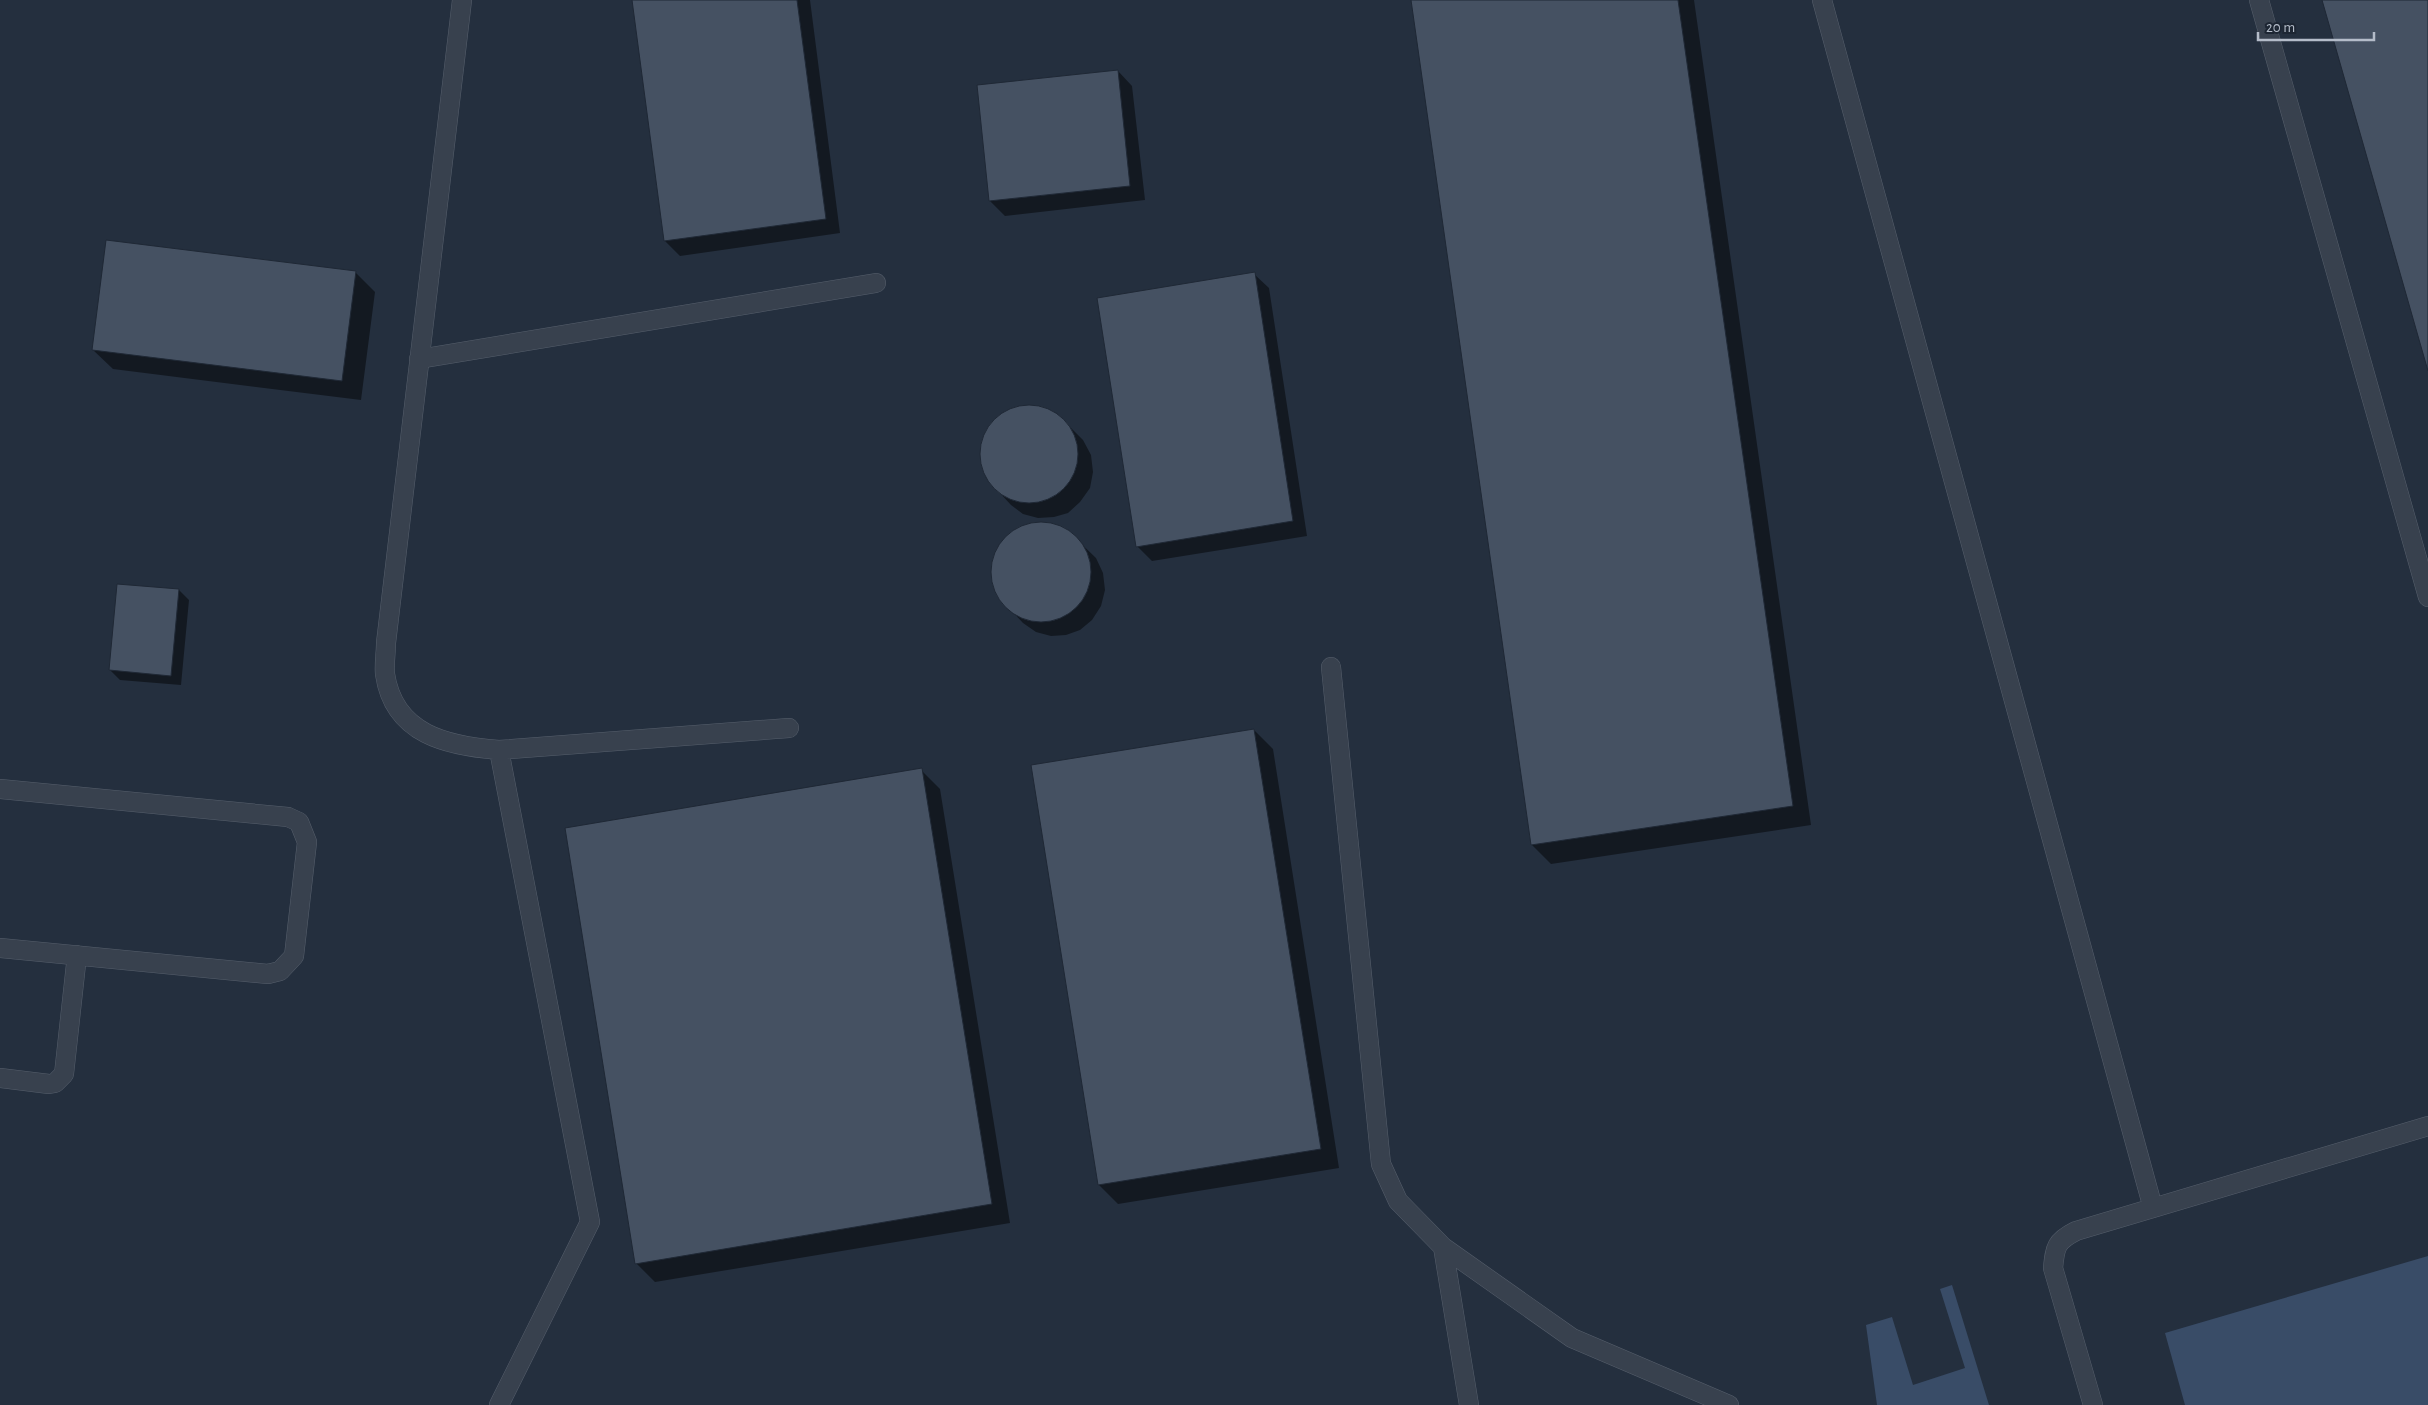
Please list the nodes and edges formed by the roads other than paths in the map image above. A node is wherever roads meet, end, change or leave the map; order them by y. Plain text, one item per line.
1 (462, 0) edge
2 (1822, 0) edge
3 (2259, 0) edge
4 (876, 283) dead end
5 (419, 359) junction
6 (2428, 597) edge
7 (1331, 667) dead end
8 (789, 728) dead end
9 (499, 750) junction
10 (0, 789) edge
11 (0, 948) edge
12 (77, 955) junction
13 (0, 1078) edge
14 (2428, 1126) edge
15 (2153, 1208) junction
16 (1443, 1247) junction
17 (499, 1405) edge
18 (1469, 1405) edge
19 (1729, 1405) edge
20 (2093, 1405) edge

1 - 5 lane
2 - 15 lane
3 - 6 lane
4 - 5 lane
5 - 9 lane
7 - 16 lane
8 - 9 lane
9 - 17 lane
10 - 12 lane
11 - 12 lane
12 - 13 lane
14 - 15 lane
15 - 20 lane
16 - 18 lane
16 - 19 lane

